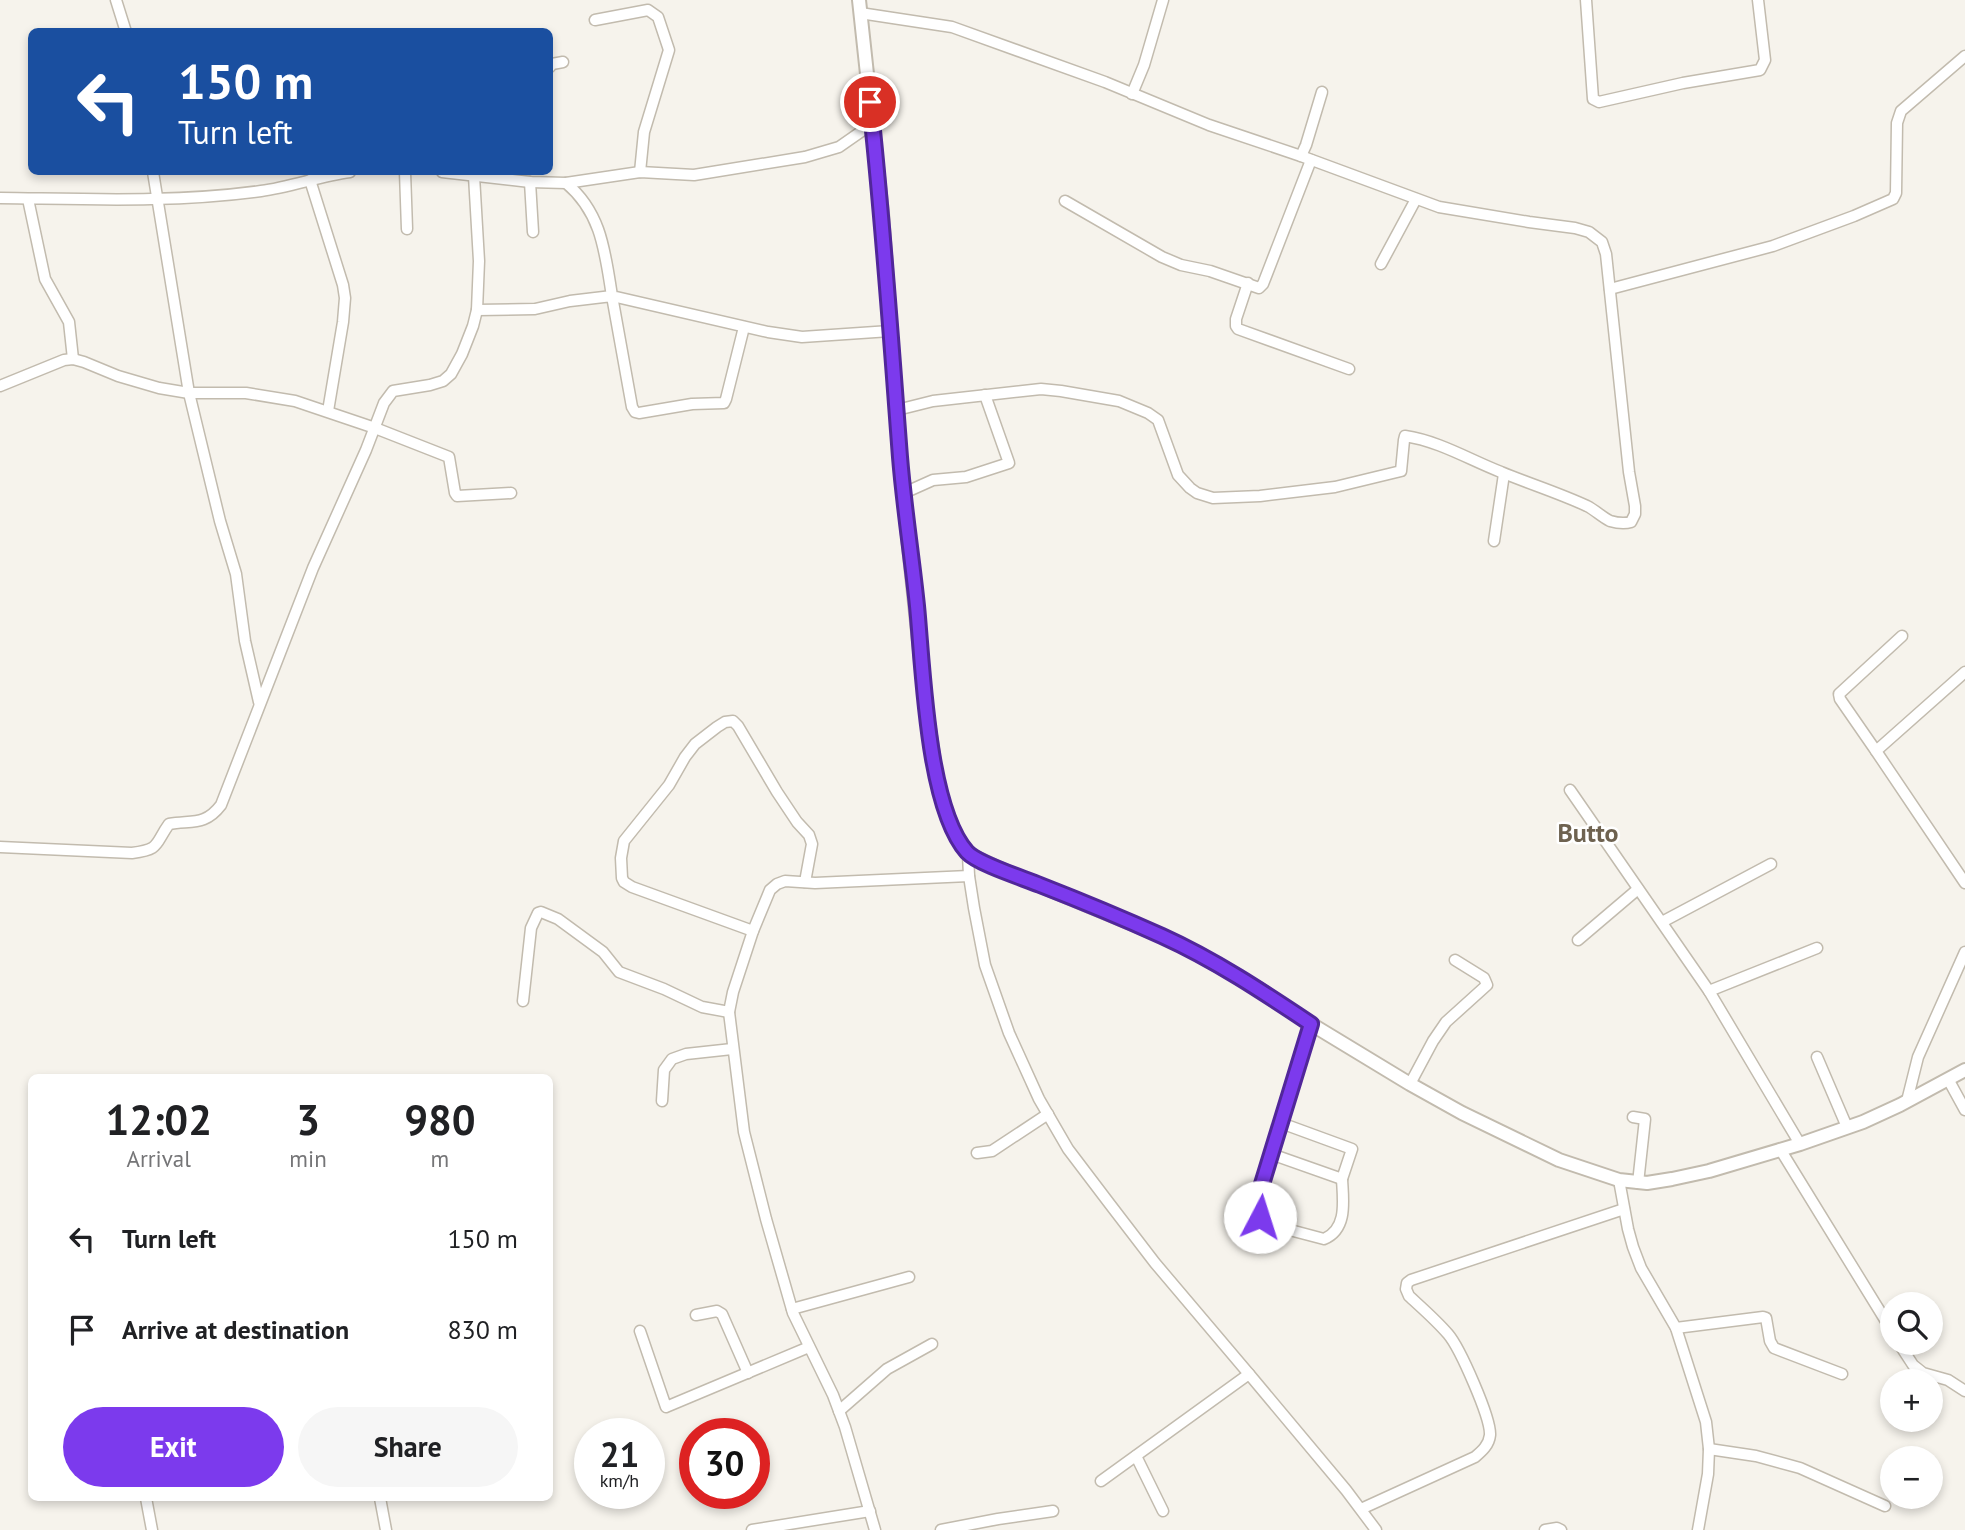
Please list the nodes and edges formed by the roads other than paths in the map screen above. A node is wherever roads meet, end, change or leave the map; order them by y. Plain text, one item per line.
1 (116, 0) edge
2 (1163, 0) edge
3 (1586, 0) edge
4 (1758, 0) edge
5 (859, 6) edge
6 (595, 20) dead end
7 (125, 28) edge
8 (1965, 56) edge
9 (563, 62) dead end
10 (553, 64) edge
11 (1322, 92) dead end
12 (1132, 94) junction
13 (872, 124) junction
14 (1306, 158) junction
15 (640, 172) junction
16 (154, 175) edge
17 (330, 175) edge
18 (405, 175) edge
19 (470, 175) edge
20 (478, 175) edge
21 (310, 180) junction
22 (530, 182) junction
23 (566, 183) junction
24 (0, 198) edge
25 (28, 199) junction
26 (1416, 199) junction
27 (158, 200) junction
28 (1065, 201) dead end
29 (407, 229) dead end
30 (533, 232) dead end
31 (1381, 264) dead end
32 (1248, 283) junction
33 (1610, 289) junction
34 (612, 296) junction
35 (477, 310) junction
36 (744, 327) junction
37 (890, 331) junction
38 (73, 359) junction
39 (1349, 369) dead end
40 (0, 386) edge
41 (189, 393) junction
42 (985, 395) junction
43 (897, 410) junction
44 (328, 411) junction
45 (375, 428) junction
46 (1504, 474) junction
47 (511, 493) dead end
48 (904, 494) junction
49 (1494, 541) dead end
50 (1902, 636) dead end
51 (1965, 672) edge
52 (259, 702) junction
53 (1875, 751) junction
54 (1570, 790) dead end
55 (0, 847) edge
56 (968, 854) junction
57 (1771, 864) dead end
58 (969, 876) junction
59 (805, 882) junction
60 (1965, 883) edge
61 (1638, 889) junction
62 (1662, 922) junction
63 (752, 931) junction
64 (1578, 940) dead end
65 (1817, 948) dead end
66 (1965, 952) edge
67 (1455, 960) dead end
68 (1709, 991) junction
69 (523, 1001) dead end
70 (729, 1012) junction
71 (1311, 1024) junction
72 (732, 1049) junction
73 (1817, 1058) dead end
74 (1965, 1070) edge
75 (1948, 1079) junction
76 (1410, 1084) junction
77 (662, 1101) dead end
78 (1908, 1101) junction
79 (1965, 1110) edge
80 (1048, 1114) junction
81 (1633, 1117) dead end
82 (1281, 1123) junction
83 (1847, 1127) junction
84 (1800, 1144) junction
85 (1780, 1149) junction
86 (977, 1153) dead end
87 (1271, 1154) junction
88 (1342, 1179) junction
89 (1619, 1180) junction
90 (1638, 1182) junction
91 (1623, 1209) junction
92 (909, 1277) dead end
93 (792, 1309) junction
94 (1880, 1312) edge
95 (696, 1315) dead end
96 (1676, 1328) junction
97 (640, 1331) dead end
98 (932, 1344) dead end
99 (809, 1347) junction
100 (1906, 1355) edge
101 (748, 1373) junction
102 (1249, 1374) junction
103 (1842, 1374) dead end
104 (1965, 1391) edge
105 (839, 1411) junction
106 (1709, 1449) junction
107 (1136, 1456) junction
108 (1101, 1481) dead end
109 (147, 1501) edge
110 (381, 1501) edge
111 (1880, 1504) edge
112 (1361, 1509) junction
113 (1163, 1510) dead end
114 (870, 1511) junction
115 (1053, 1511) dead end
116 (152, 1530) edge
117 (386, 1530) edge
118 (752, 1530) edge
119 (875, 1530) edge
120 (941, 1530) edge
121 (1376, 1530) edge
122 (1545, 1530) edge
123 (1561, 1530) edge
124 (1698, 1530) edge

1 - 7 street
2 - 12 street
3 - 4 street
5 - 12 street
5 - 13 street
6 - 15 street
8 - 33 street
9 - 10 street
11 - 14 street
12 - 14 street
13 - 15 street
13 - 37 street
14 - 26 street
14 - 32 street
15 - 23 street
16 - 27 street
17 - 21 street
18 - 29 street
19 - 35 street
20 - 22 street
21 - 27 street
21 - 44 street
22 - 23 street
22 - 30 street
23 - 34 street
24 - 25 street
25 - 27 street
25 - 38 street
26 - 31 street
26 - 33 street
27 - 41 street
28 - 32 street
32 - 39 street
33 - 46 street
34 - 35 street
34 - 36 street
34 - 36 street
35 - 45 street
36 - 37 street
37 - 43 street
38 - 40 street
38 - 41 street
41 - 44 street
41 - 52 street
42 - 43 street
42 - 46 street
42 - 48 street
43 - 48 street
44 - 45 street
45 - 47 street
45 - 52 street
46 - 49 street
48 - 56 street
50 - 53 street
51 - 53 street
52 - 55 street
53 - 60 street
54 - 61 street
56 - 58 street
56 - 71 street
57 - 62 street
58 - 59 street
58 - 80 street
59 - 63 street
59 - 63 street
61 - 62 street
61 - 64 street
62 - 68 street
63 - 70 street
65 - 68 street
66 - 78 street
67 - 76 street
68 - 84 street
69 - 70 street
70 - 72 street
71 - 76 street
71 - 82 street
72 - 77 street
72 - 93 street
73 - 83 street
74 - 75 street
75 - 78 street
75 - 79 street
76 - 89 street
78 - 83 street
80 - 86 street
80 - 102 street
81 - 90 street
82 - 87 street
82 - 88 street
83 - 84 street
84 - 85 street
85 - 90 street
85 - 94 street
87 - 88 street
87 - 88 street
89 - 90 street
89 - 91 street
91 - 96 street
91 - 112 street
92 - 93 street
93 - 99 street
95 - 101 street
96 - 103 street
96 - 106 street
97 - 101 street
98 - 105 street
99 - 101 street
99 - 105 street
100 - 104 street
102 - 107 street
102 - 112 street
105 - 114 street
106 - 111 street
106 - 124 street
107 - 108 street
107 - 113 street
109 - 116 street
110 - 117 street
112 - 121 street
114 - 118 street
114 - 119 street
115 - 120 street
122 - 123 street

